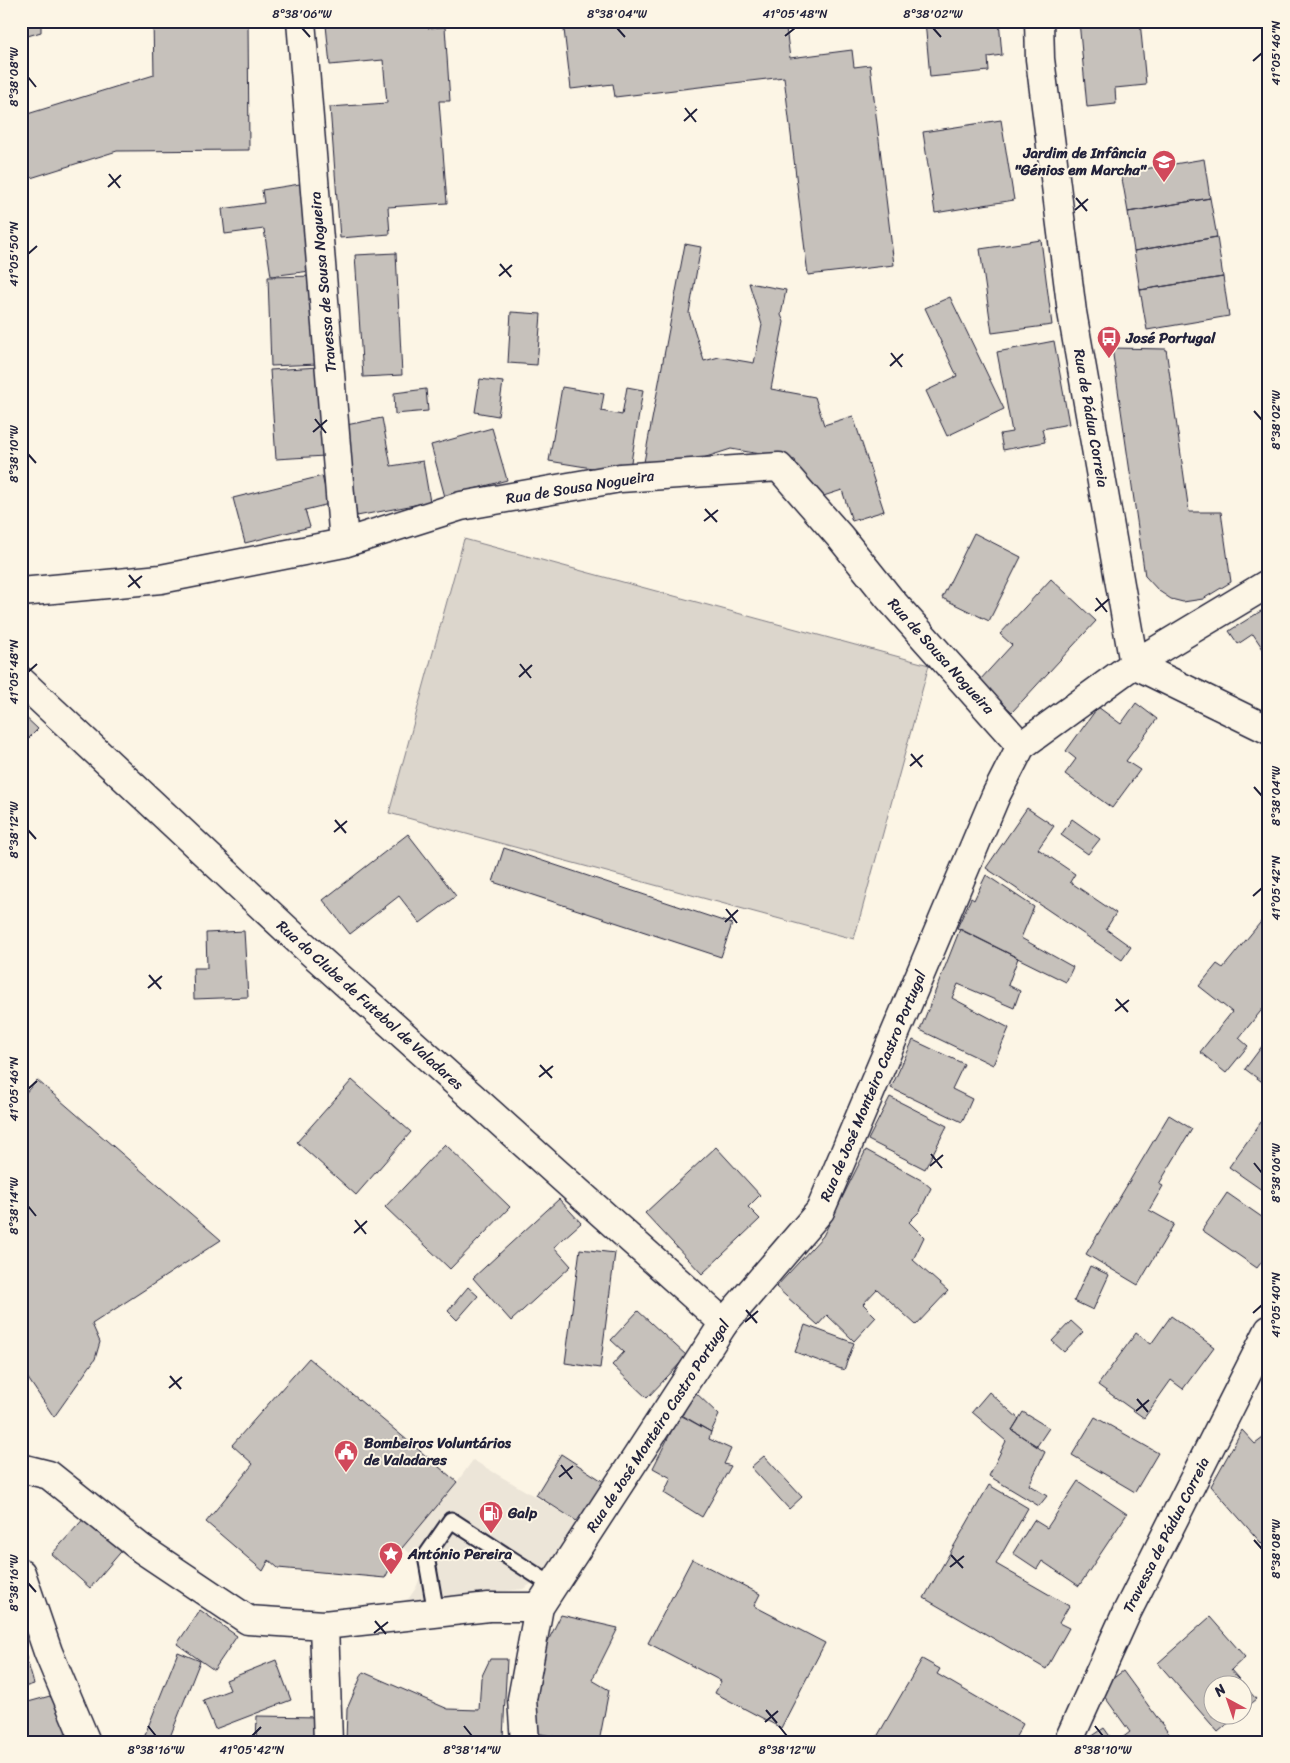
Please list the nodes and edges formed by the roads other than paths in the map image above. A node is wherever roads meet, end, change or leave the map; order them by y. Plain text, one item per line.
1 (301, 21) edge
2 (1039, 21) edge
3 (344, 543) junction
4 (1269, 583) edge
5 (21, 592) edge
6 (1134, 664) junction
7 (21, 681) edge
8 (1269, 730) edge
9 (1021, 746) junction
10 (724, 1322) junction
11 (1269, 1330) edge
12 (21, 1468) edge
13 (21, 1573) edge
14 (546, 1596) junction
15 (436, 1614) junction
16 (324, 1625) junction
17 (86, 1742) edge
18 (328, 1742) edge
19 (525, 1742) edge
20 (1068, 1742) edge

1 - 3 street, Travessa de Sousa Nogueira
2 - 6 street, Rua de Pádua Correia
3 - 5 street, Rua de Sousa Nogueira
3 - 9 street, Rua de Sousa Nogueira
4 - 6 street, Rua de José Monteiro Castro Portugal
6 - 8 street
6 - 9 street, Rua de José Monteiro Castro Portugal
7 - 10 street, Rua do Clube de Futebol de Valadares
9 - 10 street, Rua de José Monteiro Castro Portugal
10 - 14 street, Rua de José Monteiro Castro Portugal
11 - 20 street, Travessa de Pádua Correia
12 - 16 street
13 - 17 street
14 - 15 street
14 - 15 lane
14 - 19 street, Rua de José Monteiro Castro Portugal
15 - 16 street
16 - 18 street

